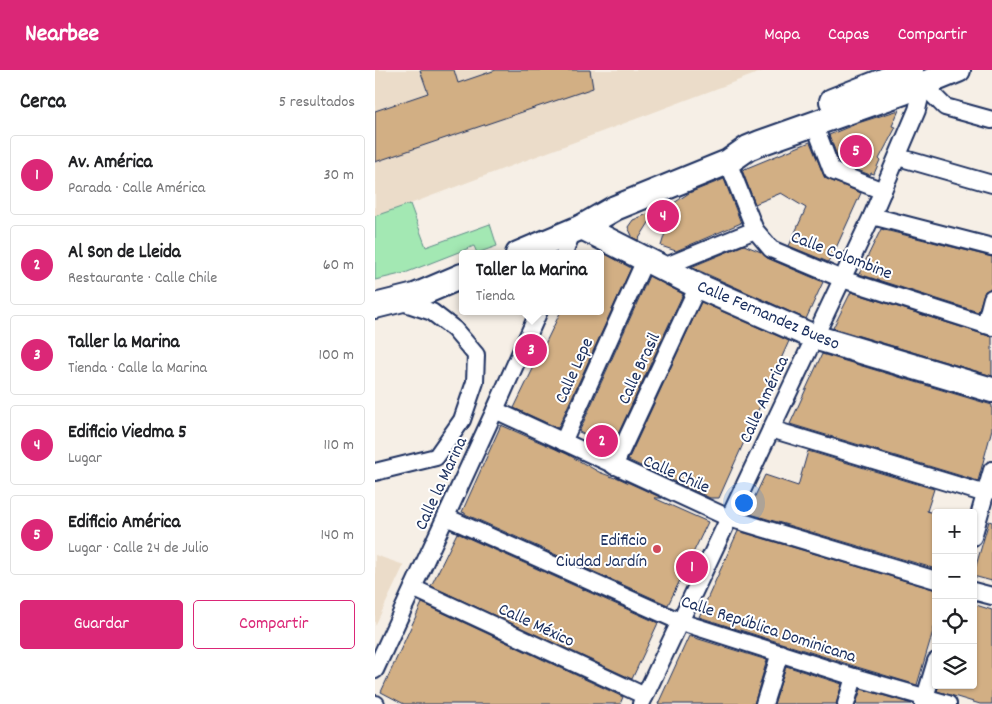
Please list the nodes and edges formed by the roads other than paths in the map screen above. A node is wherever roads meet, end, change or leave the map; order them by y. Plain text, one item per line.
1 (958, 70) edge
2 (925, 75) edge
3 (992, 120) edge
4 (818, 134) dead end
5 (898, 157) junction
6 (728, 162) junction
7 (992, 184) edge
8 (883, 192) junction
9 (872, 216) junction
10 (577, 230) junction
11 (755, 230) junction
12 (992, 247) edge
13 (528, 250) edge
14 (566, 250) edge
15 (653, 264) junction
16 (459, 277) edge
17 (842, 279) junction
18 (698, 286) junction
19 (992, 298) edge
20 (399, 300) junction
21 (375, 306) edge
22 (537, 315) edge
23 (989, 326) edge
24 (814, 337) junction
25 (992, 390) edge
26 (495, 410) junction
27 (771, 429) junction
28 (563, 442) junction
29 (614, 466) junction
30 (992, 470) edge
31 (375, 472) edge
32 (986, 494) junction
33 (445, 517) junction
34 (729, 518) junction
35 (977, 524) edge
36 (932, 579) edge
37 (413, 588) junction
38 (977, 592) edge
39 (992, 596) edge
40 (681, 622) junction
41 (780, 653) junction
42 (375, 670) edge
43 (932, 674) edge
44 (855, 677) junction
45 (643, 700) edge
46 (924, 701) edge
47 (764, 704) edge
48 (845, 704) edge
49 (948, 704) edge

1 - 2 main road
2 - 3 street
2 - 5 street, Calle América
2 - 6 main road
4 - 8 street
5 - 7 street
5 - 8 street, Calle América
6 - 10 main road
6 - 11 street, Calle Colombine
8 - 9 street, Calle América
9 - 12 street
9 - 17 street, Calle América
10 - 13 main road
10 - 14 street
10 - 15 main road, Calle Fernandez Bueso
11 - 15 street
11 - 17 street, Calle Colombine
15 - 18 main road, Calle Fernandez Bueso
15 - 28 street, Calle Lepe
16 - 20 main road
17 - 23 street, Calle Colombine
17 - 24 street, Calle América
18 - 24 main road, Calle Fernandez Bueso
18 - 29 street, Calle Brasil
19 - 23 street
20 - 21 main road
20 - 31 street
22 - 26 street, Calle la Marina
24 - 25 main road, Calle Fernandez Bueso
24 - 27 street, Calle América
26 - 28 street, Calle Chile
26 - 33 street, Calle la Marina
27 - 32 street
27 - 34 street, Calle América
28 - 29 street, Calle Chile
29 - 34 street, Calle Chile
30 - 32 street
32 - 35 street
33 - 37 street, Calle la Marina
33 - 40 street, Calle República Dominicana
34 - 36 street, Calle Chile
34 - 40 street, Calle América
37 - 42 street, Calle la Marina
37 - 45 street, Calle México
38 - 39 street
40 - 41 street, Calle República Dominicana
40 - 45 street, Calle América
41 - 44 street, Calle República Dominicana
41 - 47 street
43 - 46 street
44 - 46 street, Calle República Dominicana
44 - 48 street
46 - 49 street, Calle República Dominicana

